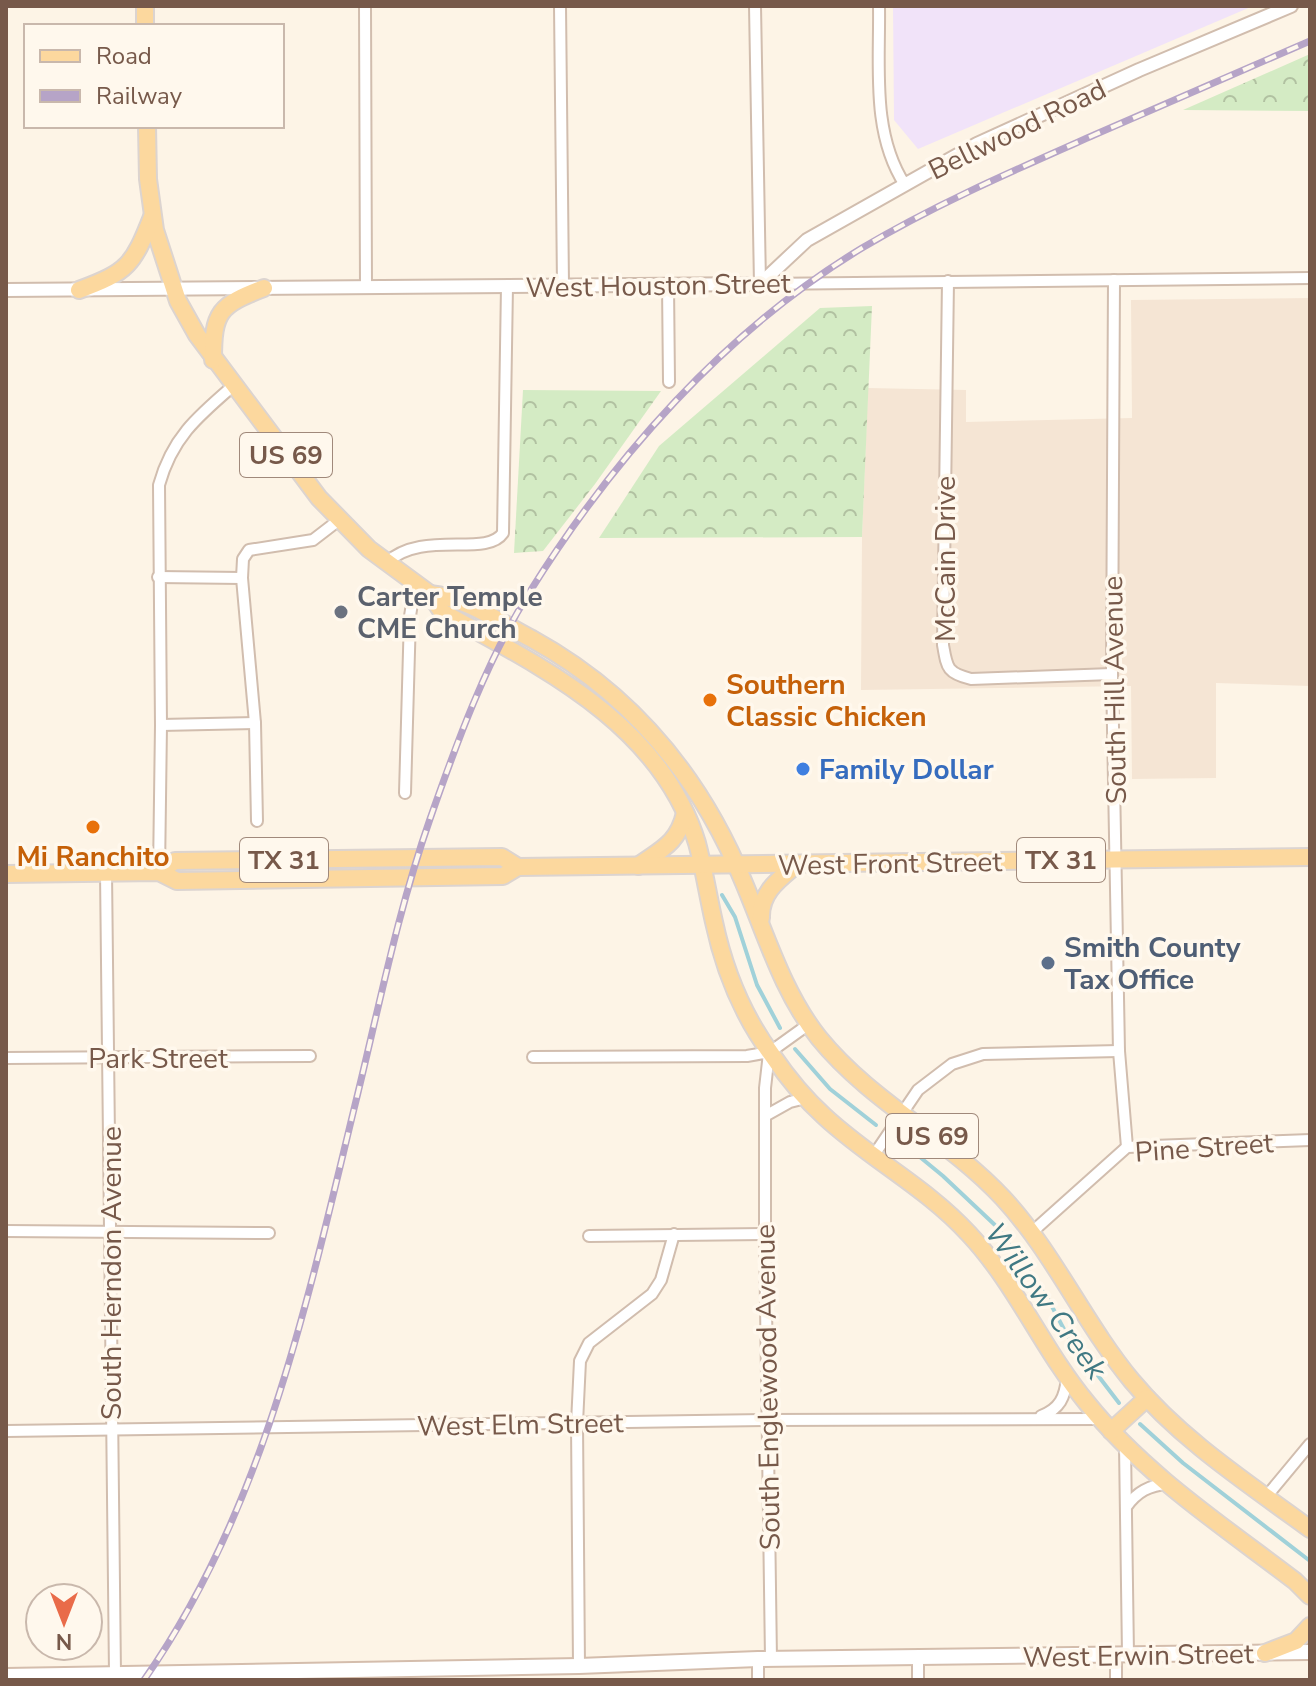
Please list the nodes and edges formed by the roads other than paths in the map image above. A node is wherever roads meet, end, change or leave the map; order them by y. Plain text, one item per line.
1 (365, 6) edge
2 (560, 6) edge
3 (755, 6) edge
4 (879, 6) edge
5 (1291, 6) edge
6 (147, 128) edge
7 (905, 185) junction
8 (152, 217) junction
9 (1310, 278) edge
10 (1114, 280) junction
11 (948, 281) junction
12 (760, 284) junction
13 (563, 285) junction
14 (668, 285) junction
15 (507, 286) junction
16 (366, 287) junction
17 (264, 288) junction
18 (173, 289) junction
19 (6, 290) edge
20 (79, 290) junction
21 (213, 360) junction
22 (669, 382) dead end
23 (233, 386) junction
24 (339, 520) junction
25 (386, 563) junction
26 (158, 577) junction
27 (242, 578) junction
28 (415, 585) junction
29 (430, 594) junction
30 (1112, 674) junction
31 (255, 723) junction
32 (161, 725) junction
33 (405, 793) dead end
34 (685, 813) junction
35 (257, 821) dead end
36 (1310, 857) edge
37 (1117, 860) junction
38 (796, 865) junction
39 (638, 866) junction
40 (702, 866) junction
41 (737, 866) junction
42 (106, 872) junction
43 (159, 872) junction
44 (6, 874) edge
45 (761, 924) junction
46 (809, 1024) junction
47 (1119, 1051) junction
48 (770, 1052) junction
49 (310, 1056) dead end
50 (533, 1057) dead end
51 (6, 1058) edge
52 (109, 1059) junction
53 (806, 1098) junction
54 (900, 1112) junction
55 (765, 1116) junction
56 (1310, 1140) edge
57 (1127, 1147) junction
58 (874, 1155) junction
59 (6, 1231) edge
60 (112, 1231) junction
61 (1032, 1232) junction
62 (269, 1233) dead end
63 (674, 1234) junction
64 (765, 1234) junction
65 (589, 1236) dead end
66 (1067, 1378) junction
67 (1147, 1398) junction
68 (1034, 1419) junction
69 (768, 1420) junction
70 (577, 1423) junction
71 (1105, 1425) junction
72 (113, 1428) junction
73 (6, 1431) edge
74 (1310, 1444) edge
75 (1125, 1446) junction
76 (1169, 1484) junction
77 (1266, 1497) junction
78 (1126, 1507) junction
79 (1310, 1529) edge
80 (1310, 1596) edge
81 (1310, 1626) edge
82 (1310, 1652) edge
83 (1265, 1653) junction
84 (1122, 1654) junction
85 (918, 1658) junction
86 (765, 1659) junction
87 (579, 1666) junction
88 (523, 1673) edge
89 (115, 1674) junction
90 (334, 1675) edge
91 (6, 1676) edge
92 (758, 1680) edge
93 (918, 1680) edge
94 (1116, 1680) edge

1 - 16 street
2 - 13 street
3 - 12 street
4 - 7 street
5 - 7 street, Bellwood Road
6 - 8 main road, US 69
7 - 12 street, Bellwood Road
8 - 18 main road, US 69
8 - 20 main road
9 - 10 street, West Houston Street
10 - 11 street, West Houston Street
10 - 30 street, South Hill Avenue
11 - 12 street, West Houston Street
11 - 30 street, McCain Drive
12 - 14 street, West Houston Street
13 - 14 street, West Houston Street
13 - 15 street, West Houston Street
14 - 22 street
15 - 16 street, West Houston Street
15 - 25 street
16 - 17 street, West Houston Street
17 - 18 street, West Houston Street
17 - 21 main road
18 - 20 street, West Houston Street
18 - 21 main road, US 69
19 - 20 street, West Houston Street
21 - 23 main road, US 69
23 - 24 main road, US 69
23 - 26 street
24 - 25 main road, US 69
24 - 27 street
25 - 28 main road, US 69
26 - 27 street
26 - 32 street
27 - 31 street
28 - 29 main road, US 69
28 - 33 street
29 - 34 main road, US 69
29 - 41 main road, US 69
30 - 37 street, South Hill Avenue
31 - 32 street
31 - 35 street
32 - 43 street
34 - 39 main road
34 - 40 main road, US 69
36 - 37 main road, West Front Street / TX 31
37 - 38 main road, West Front Street / TX 31
37 - 47 street, South Hill Avenue
38 - 41 main road, West Front Street / TX 31
38 - 45 main road
39 - 40 main road, West Front Street / TX 31
39 - 43 main road, West Front Street / TX 31
40 - 41 main road, West Front Street / TX 31
40 - 48 main road, US 69
41 - 45 main road, US 69
42 - 43 main road, West Front Street / TX 31
42 - 44 main road, West Front Street / TX 31
42 - 52 street, South Herndon Avenue
45 - 46 main road, US 69
46 - 48 street
46 - 54 main road, US 69
47 - 54 street
47 - 57 street, South Hill Avenue
48 - 50 street
48 - 53 main road, US 69
48 - 55 street, South Englewood Avenue
49 - 52 street, Park Street
51 - 52 street, Park Street
52 - 60 street, South Herndon Avenue
53 - 55 street
53 - 58 main road, US 69
54 - 58 street
54 - 61 main road, US 69
55 - 64 street, South Englewood Avenue
56 - 57 street, Pine Street
57 - 61 street, Pine Street
58 - 66 main road, US 69
59 - 60 street
60 - 62 street
60 - 72 street, South Herndon Avenue
61 - 67 main road, US 69
63 - 64 street
63 - 65 street
63 - 70 street
64 - 69 street, South Englewood Avenue
66 - 68 street
66 - 71 main road, US 69
67 - 71 main road
67 - 77 main road, US 69
68 - 69 street, West Elm Street
68 - 71 street, West Elm Street
69 - 70 street, West Elm Street
69 - 86 street, South Englewood Avenue
70 - 72 street, West Elm Street
70 - 87 street
71 - 75 main road, US 69
72 - 73 street, West Elm Street
72 - 89 street, South Herndon Avenue
74 - 77 street
75 - 76 main road, US 69
75 - 78 street
76 - 78 street
76 - 80 main road, US 69
77 - 79 main road, US 69
78 - 84 street
81 - 83 main road
82 - 83 main road, West Erwin Street
83 - 84 main road, West Erwin Street
84 - 85 main road, West Erwin Street
84 - 94 street
85 - 86 main road, West Erwin Street
85 - 93 street
86 - 87 main road, West Erwin Street
86 - 92 street, South Englewood Avenue
87 - 88 main road, West Erwin Street
88 - 90 main road, West Erwin Street
89 - 90 main road, West Erwin Street
89 - 91 main road, West Erwin Street

